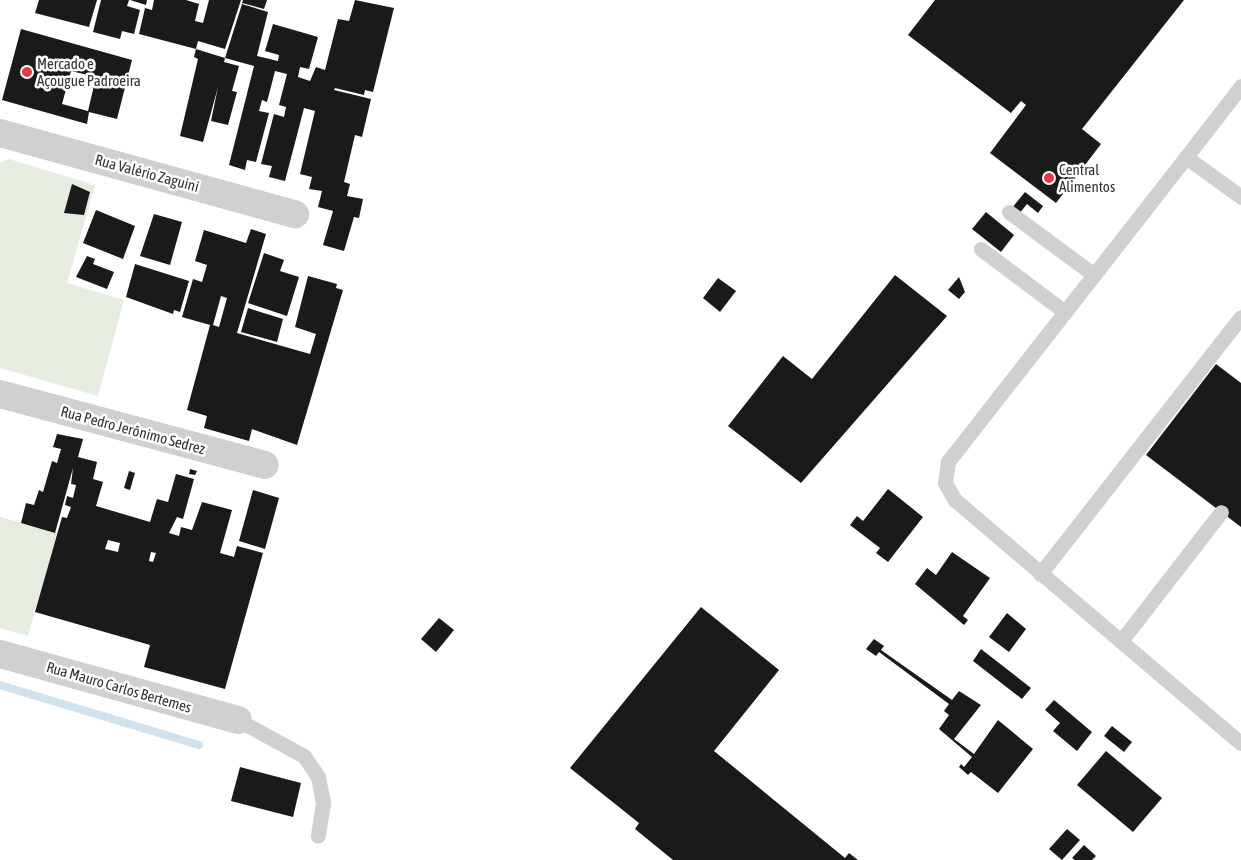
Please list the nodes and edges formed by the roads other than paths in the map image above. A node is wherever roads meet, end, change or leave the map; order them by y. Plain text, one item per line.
1 (1241, 86) edge
2 (0, 132) edge
3 (1186, 157) junction
4 (1241, 197) edge
5 (1009, 212) dead end
6 (295, 214) dead end
7 (982, 249) dead end
8 (1094, 275) junction
9 (1065, 312) junction
10 (1241, 317) edge
11 (0, 394) edge
12 (265, 465) dead end
13 (1221, 512) dead end
14 (1040, 574) junction
15 (1121, 641) junction
16 (0, 654) edge
17 (238, 720) joint
18 (1241, 744) edge
19 (318, 836) dead end

1 - 3 lane
2 - 6 street, Rua Valério Zaguini
3 - 4 lane
3 - 8 lane
5 - 8 lane
7 - 9 lane
8 - 9 lane
9 - 14 lane
10 - 14 lane
11 - 12 street, Rua Pedro Jerônimo Sedrez
13 - 15 lane
14 - 15 lane
15 - 18 lane
16 - 17 street, Rua Mauro Carlos Bertemes
17 - 19 lane

